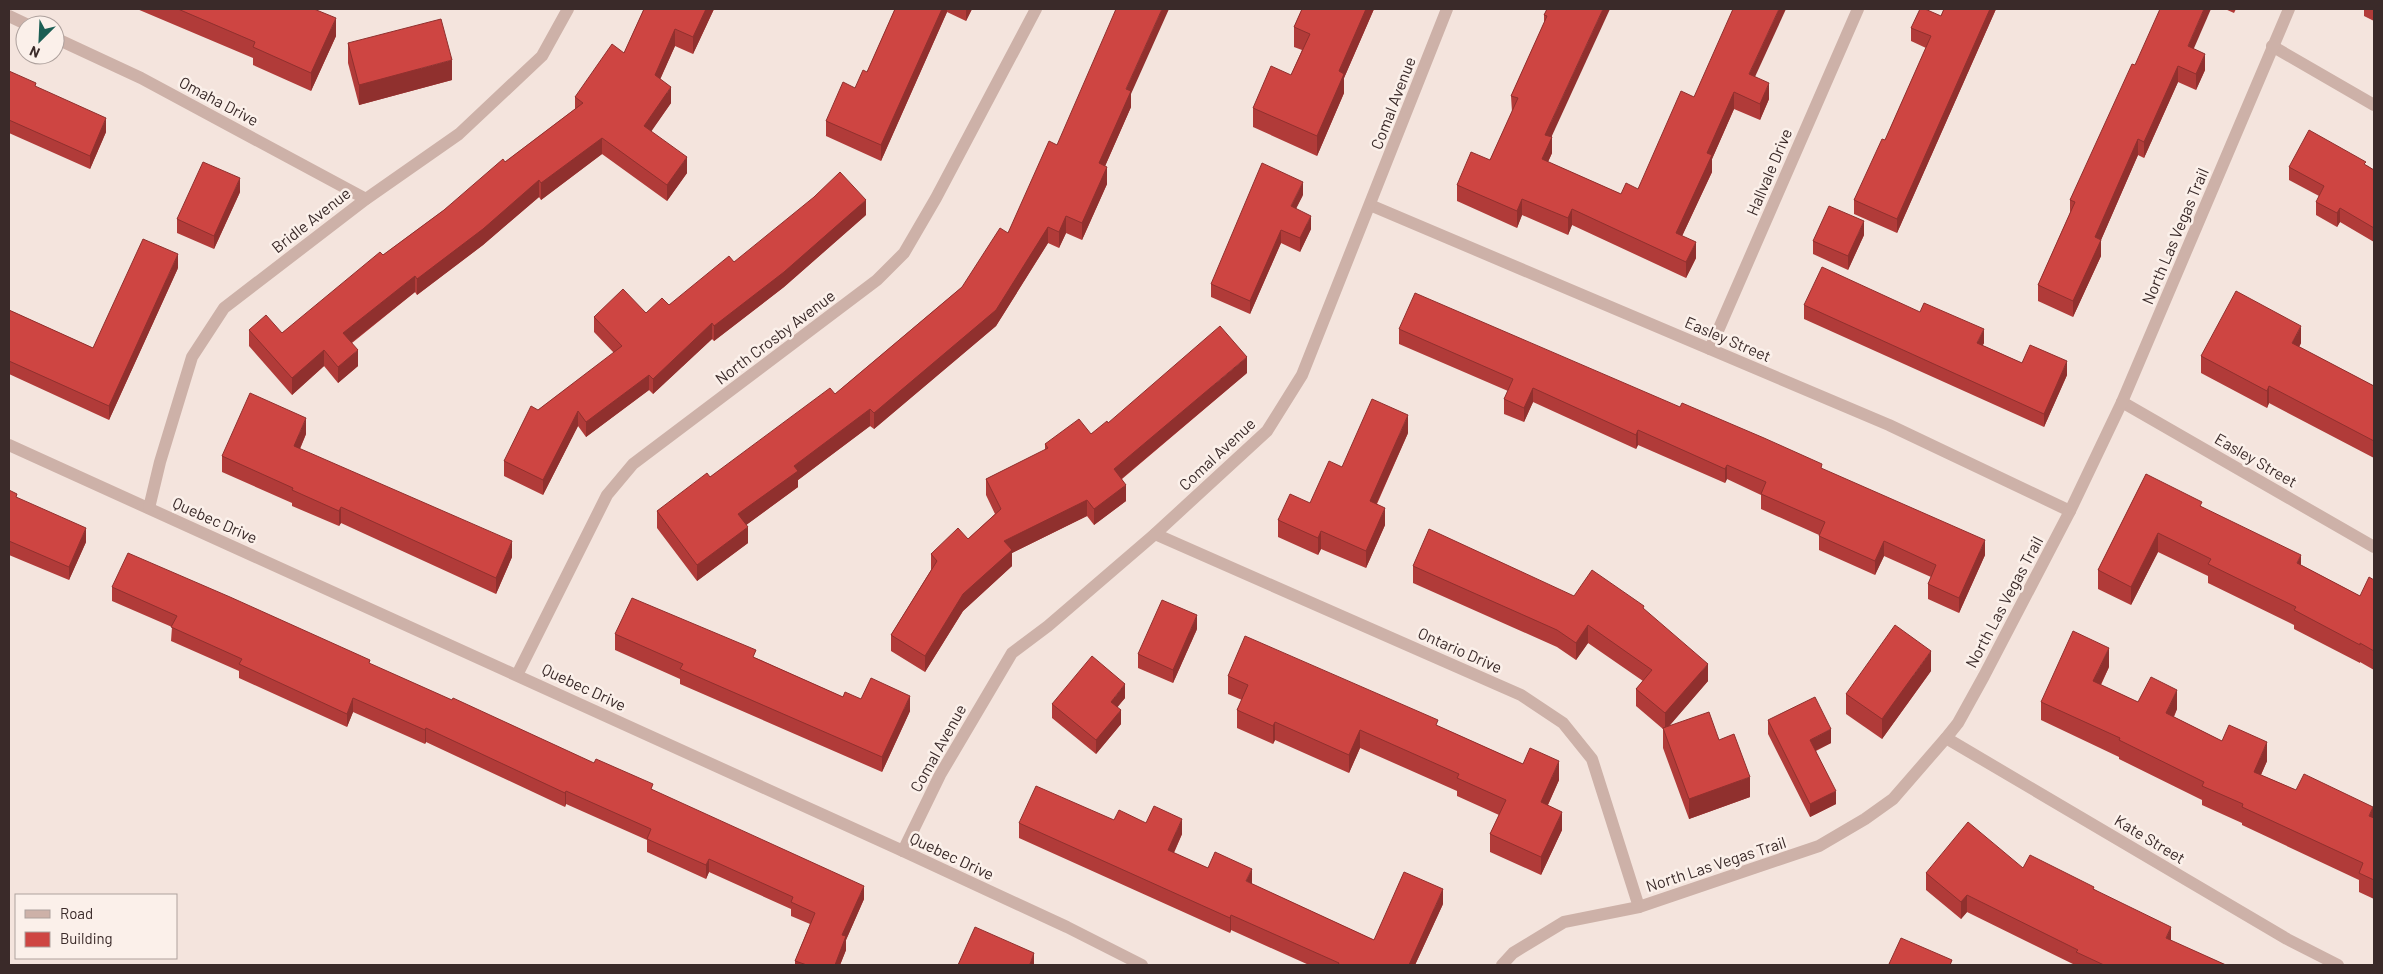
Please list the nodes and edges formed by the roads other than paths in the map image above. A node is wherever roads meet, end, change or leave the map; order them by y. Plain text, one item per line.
1 (568, 9) edge
2 (1036, 9) edge
3 (1447, 9) edge
4 (1858, 9) edge
5 (2289, 9) edge
6 (65, 43) edge
7 (2272, 46) junction
8 (2374, 105) edge
9 (366, 199) junction
10 (1370, 205) junction
11 (1710, 349) junction
12 (2122, 402) junction
13 (9, 445) edge
14 (149, 508) junction
15 (2070, 511) junction
16 (1155, 534) junction
17 (2374, 547) edge
18 (517, 675) junction
19 (1946, 738) junction
20 (903, 851) junction
21 (1639, 907) junction
22 (1142, 965) edge
23 (1502, 965) edge
24 (2338, 965) edge

1 - 9 street, Bridle Avenue
2 - 18 street, North Crosby Avenue
3 - 10 street, Comal Avenue
4 - 11 street, Hallvale Drive
5 - 7 street, North Las Vegas Trail
6 - 9 street, Omaha Drive
7 - 8 street
7 - 12 street, North Las Vegas Trail
9 - 14 street, Bridle Avenue
10 - 11 street, Easley Street
10 - 16 street, Comal Avenue
11 - 15 street, Easley Street
12 - 15 street, North Las Vegas Trail
12 - 17 street, Easley Street
13 - 14 street, Quebec Drive
14 - 18 street, Quebec Drive
15 - 19 street, North Las Vegas Trail
16 - 20 street, Comal Avenue
16 - 21 street, Ontario Drive
18 - 20 street, Quebec Drive
19 - 21 street, North Las Vegas Trail
19 - 24 street, Kate Street
20 - 22 street, Quebec Drive
21 - 23 street, North Las Vegas Trail

